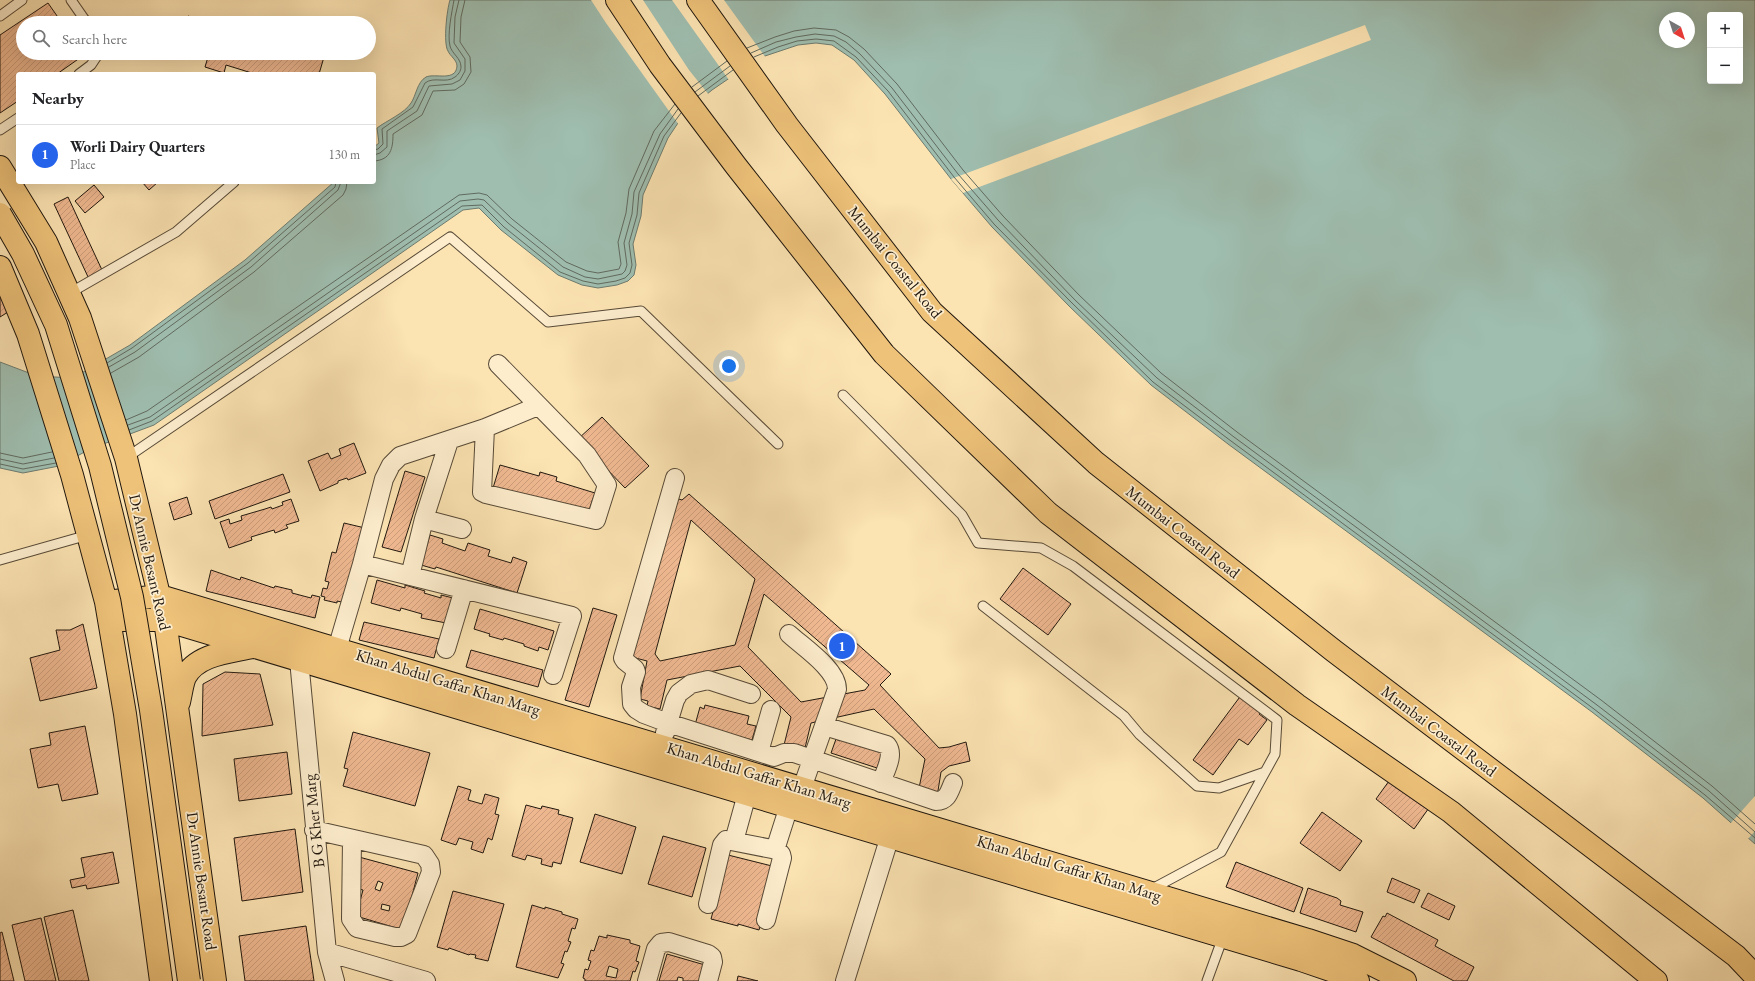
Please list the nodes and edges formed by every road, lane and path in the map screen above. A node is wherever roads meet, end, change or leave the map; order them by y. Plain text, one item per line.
1 (22, 0) edge
2 (71, 0) edge
3 (617, 0) edge
4 (698, 0) edge
5 (0, 16) edge
6 (82, 16) edge
7 (94, 60) edge
8 (82, 72) edge
9 (16, 119) edge
10 (1, 128) edge
11 (0, 167) edge
12 (232, 184) edge
13 (0, 214) edge
14 (0, 267) edge
15 (68, 294) junction
16 (498, 364) dead end
17 (842, 394) dead end
18 (538, 406) junction
19 (485, 428) junction
20 (448, 441) junction
21 (778, 444) dead end
22 (126, 458) junction
23 (675, 478) dead end
24 (424, 519) junction
25 (462, 529) dead end
26 (144, 531) junction
27 (90, 542) junction
28 (0, 560) edge
29 (362, 564) junction
30 (410, 576) junction
31 (464, 589) junction
32 (160, 596) junction
33 (983, 606) dead end
34 (108, 611) junction
35 (165, 620) junction
36 (789, 634) dead end
37 (255, 647) junction
38 (337, 649) junction
39 (446, 649) dead end
40 (299, 660) junction
41 (554, 674) dead end
42 (751, 694) dead end
43 (178, 707) junction
44 (771, 710) dead end
45 (668, 723) junction
46 (824, 726) junction
47 (661, 746) junction
48 (759, 752) junction
49 (812, 759) junction
50 (1265, 772) junction
51 (187, 776) junction
52 (134, 783) junction
53 (881, 783) junction
54 (953, 783) dead end
55 (802, 788) junction
56 (747, 794) junction
57 (789, 806) junction
58 (314, 830) junction
59 (890, 836) junction
60 (352, 839) junction
61 (734, 841) junction
62 (775, 850) junction
63 (1146, 891) junction
64 (708, 904) dead end
65 (324, 917) junction
66 (766, 920) dead end
67 (357, 928) junction
68 (1224, 937) junction
69 (327, 952) junction
70 (1755, 976) edge
71 (162, 981) edge
72 (189, 981) edge
73 (215, 981) edge
74 (335, 981) edge
75 (426, 981) edge
76 (647, 981) edge
77 (708, 981) edge
78 (845, 981) edge
79 (1207, 981) edge
80 (1358, 981) edge
81 (1405, 981) edge
82 (1656, 981) edge

1 - 5 lane
2 - 6 lane
3 - 82 main road
4 - 70 main road, Mumbai Coastal Road
7 - 8 lane
9 - 10 lane
11 - 15 main road, Dr Annie Besant Road
12 - 15 lane
13 - 72 main road, Dr Annie Besant Road, bridge
14 - 27 main road
15 - 22 main road, Dr Annie Besant Road
16 - 18 street
17 - 50 lane
18 - 19 street
18 - 19 street
19 - 20 street
20 - 24 street
20 - 29 street
21 - 22 lane
22 - 26 main road, Dr Annie Besant Road
23 - 45 street
24 - 25 street
24 - 30 street
26 - 27 main road
26 - 32 main road, Dr Annie Besant Road
27 - 28 lane
27 - 34 main road
29 - 30 street
29 - 38 street
30 - 31 street
31 - 39 street
31 - 41 street
32 - 34 main road, Khan Abdul Gaffar Khan Marg
32 - 35 main road, Dr Annie Besant Road
32 - 38 main road, Khan Abdul Gaffar Khan Marg
33 - 50 lane
34 - 35 main road, Khan Abdul Gaffar Khan Marg
34 - 52 main road
35 - 37 main road, Khan Abdul Gaffar Khan Marg
35 - 43 main road, Dr Annie Besant Road
36 - 46 street
37 - 40 main road, Khan Abdul Gaffar Khan Marg
37 - 43 main road
38 - 47 main road, Khan Abdul Gaffar Khan Marg
40 - 56 main road, Khan Abdul Gaffar Khan Marg
40 - 58 street, B G Kher Marg
42 - 45 street
43 - 51 main road, Dr Annie Besant Road
44 - 48 street
45 - 47 street
45 - 48 street
46 - 49 street
46 - 53 street
47 - 55 main road, Khan Abdul Gaffar Khan Marg
48 - 49 street
49 - 53 street
49 - 55 street
50 - 63 lane
51 - 52 main road
51 - 73 main road, Dr Annie Besant Road
52 - 71 main road
53 - 54 street
55 - 63 main road, Khan Abdul Gaffar Khan Marg
56 - 57 main road, Khan Abdul Gaffar Khan Marg
56 - 61 street
57 - 59 main road, Khan Abdul Gaffar Khan Marg
57 - 62 street
58 - 60 street
58 - 65 street, B G Kher Marg
59 - 68 main road, Khan Abdul Gaffar Khan Marg
59 - 78 street
60 - 67 street
60 - 67 street
61 - 62 street
61 - 64 street
62 - 66 street
63 - 81 main road, Khan Abdul Gaffar Khan Marg
65 - 67 street
65 - 69 street, B G Kher Marg
68 - 79 lane
68 - 80 main road, Khan Abdul Gaffar Khan Marg
69 - 74 street, B G Kher Marg
69 - 75 street
76 - 77 street

